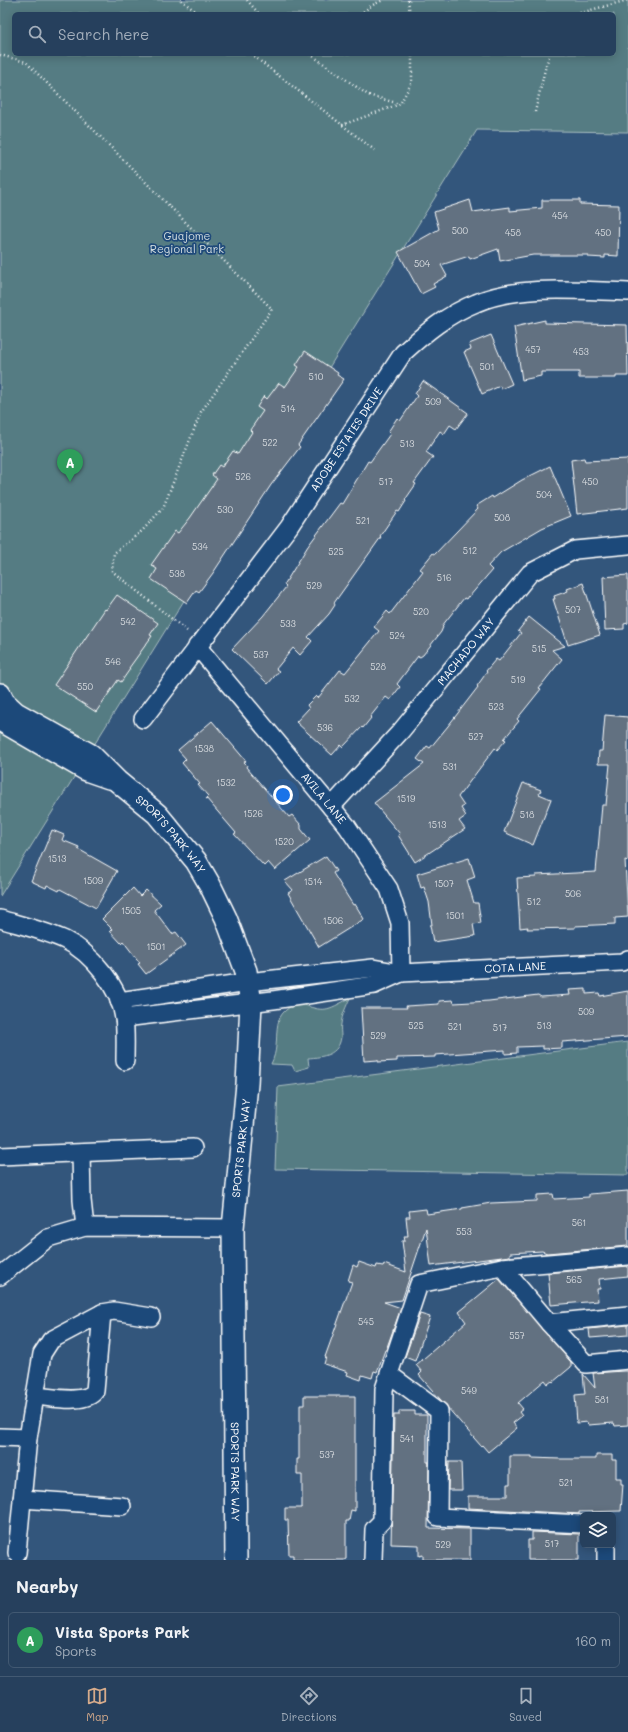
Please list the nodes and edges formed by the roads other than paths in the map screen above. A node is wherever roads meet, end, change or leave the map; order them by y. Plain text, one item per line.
1 (628, 292) edge
2 (628, 545) edge
3 (197, 646) junction
4 (0, 694) edge
5 (143, 719) dead end
6 (0, 720) edge
7 (117, 781) junction
8 (331, 807) junction
9 (0, 919) edge
10 (628, 959) edge
11 (401, 973) junction
12 (248, 982) junction
13 (119, 1001) junction
14 (251, 1003) junction
15 (124, 1018) junction
16 (125, 1061) dead end
17 (193, 1148) dead end
18 (81, 1153) junction
19 (0, 1156) edge
20 (85, 1227) junction
21 (233, 1228) junction
22 (628, 1256) edge
23 (502, 1267) junction
24 (2, 1269) edge
25 (102, 1313) junction
26 (628, 1315) edge
27 (151, 1317) dead end
28 (549, 1323) junction
29 (628, 1360) edge
30 (390, 1374) junction
31 (35, 1396) junction
32 (0, 1437) edge
33 (28, 1438) junction
34 (22, 1498) junction
35 (122, 1506) dead end
36 (580, 1524) edge
37 (606, 1548) edge
38 (17, 1553) dead end
39 (236, 1560) edge
40 (373, 1560) edge
41 (606, 1560) edge

1 - 3 street, ADOBE ESTATES DRIVE
2 - 8 street, MACHADO WAY
3 - 5 street, ADOBE ESTATES DRIVE
3 - 8 street, AVILA LANE
4 - 7 street, SPORTS PARK WAY
6 - 7 street, SPORTS PARK WAY
7 - 12 street, SPORTS PARK WAY
8 - 11 street, AVILA LANE
9 - 13 street
10 - 11 street, COTA LANE
11 - 12 street, COTA LANE
11 - 14 street, COTA LANE
12 - 13 street, COTA LANE
12 - 14 street, SPORTS PARK WAY
13 - 15 street
14 - 15 street, COTA LANE
14 - 21 street, SPORTS PARK WAY
15 - 16 street
17 - 18 street
18 - 19 street
18 - 20 street
20 - 21 street
20 - 24 street
21 - 39 street, SPORTS PARK WAY
22 - 23 street
23 - 28 street
23 - 30 street
25 - 27 street
25 - 31 street
25 - 31 street
26 - 28 street
28 - 29 street
30 - 36 street
30 - 40 street
31 - 33 street
32 - 33 street
33 - 34 street
34 - 35 street
34 - 38 street
37 - 41 street

